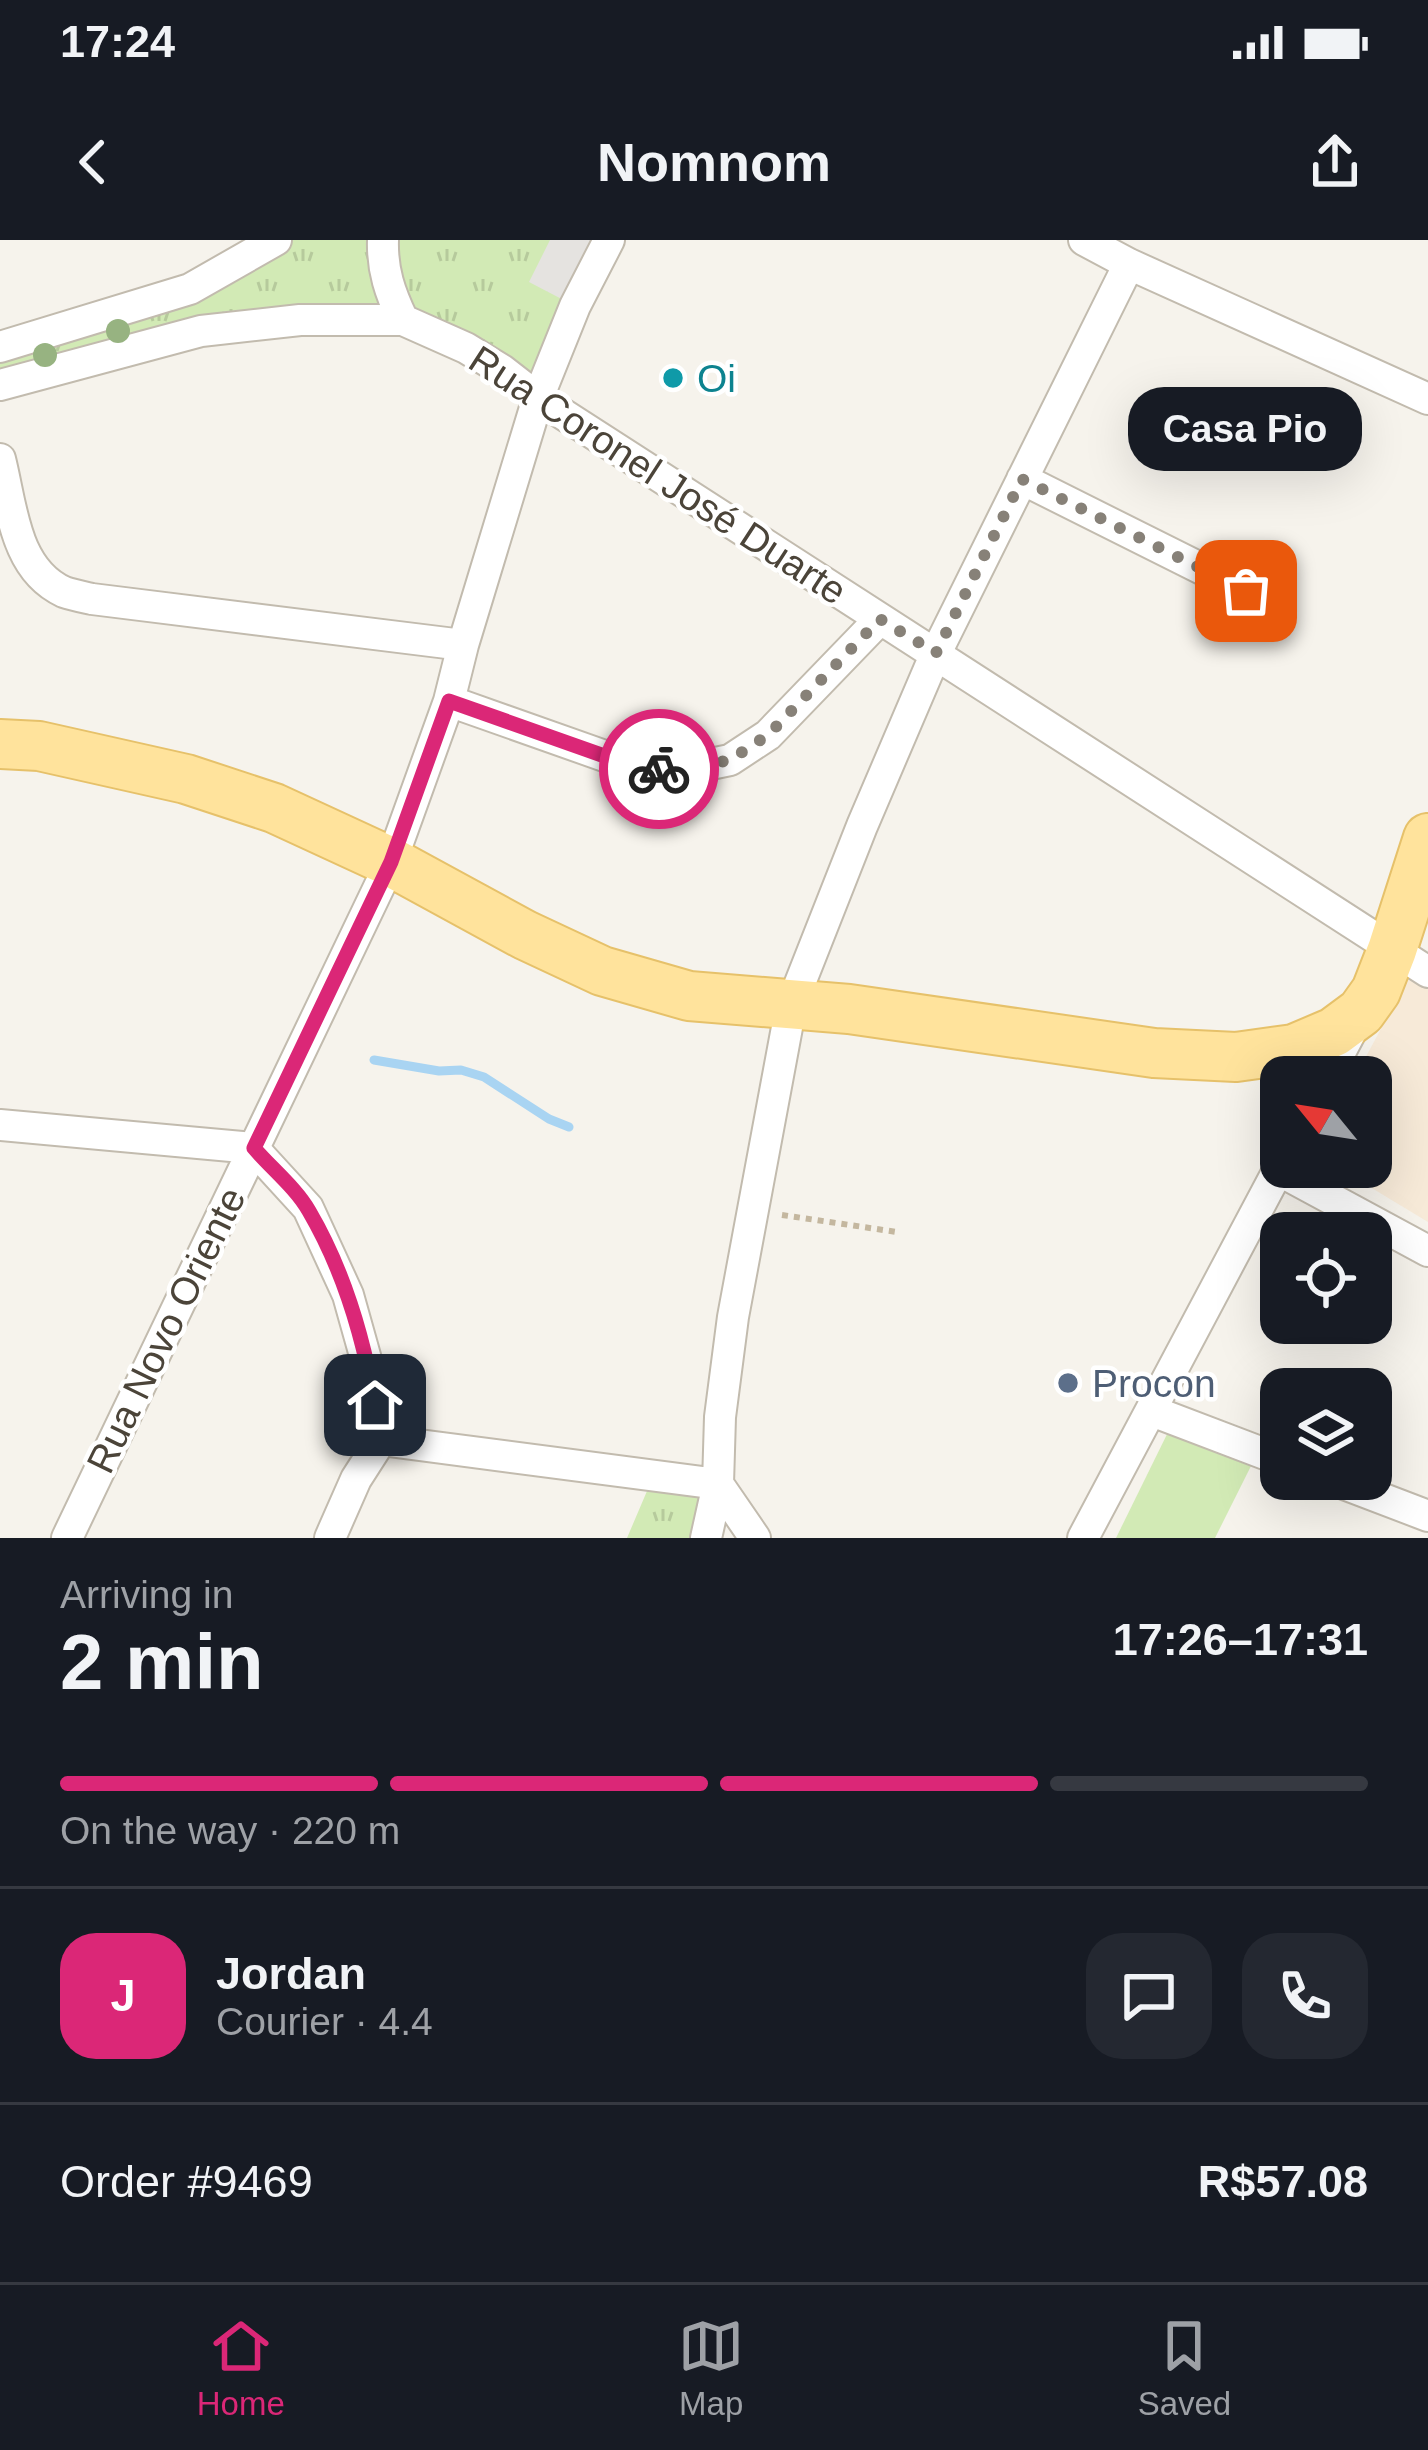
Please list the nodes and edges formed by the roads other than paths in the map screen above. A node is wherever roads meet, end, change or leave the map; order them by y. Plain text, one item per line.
1 (276, 240) edge
2 (383, 240) edge
3 (609, 240) edge
4 (1084, 240) edge
5 (1129, 264) junction
6 (190, 289) junction
7 (403, 320) junction
8 (201, 331) junction
9 (0, 347) edge
10 (0, 385) edge
11 (538, 398) junction
12 (1428, 399) edge
13 (0, 459) edge
14 (1022, 479) junction
15 (1246, 591) dead end
16 (880, 619) junction
17 (463, 646) junction
18 (936, 653) junction
19 (449, 701) junction
20 (0, 744) edge
21 (1428, 838) edge
22 (391, 862) junction
23 (1410, 961) edge
24 (791, 1006) junction
25 (1361, 1012) junction
26 (1338, 1056) edge
27 (0, 1125) edge
28 (254, 1148) junction
29 (1270, 1188) edge
30 (1316, 1188) edge
31 (1428, 1250) edge
32 (1152, 1412) junction
33 (381, 1440) junction
34 (1260, 1452) edge
35 (718, 1484) junction
36 (1386, 1500) edge
37 (1428, 1516) edge
38 (67, 1538) edge
39 (330, 1538) edge
40 (706, 1538) edge
41 (755, 1538) edge
42 (1083, 1538) edge

1 - 6 street
2 - 7 street
3 - 11 street, Rua Novo Oriente
4 - 5 street
5 - 12 street
5 - 14 street
6 - 8 street
6 - 9 street
7 - 8 street
7 - 11 street, Rua Coronel José Duarte
8 - 10 street
11 - 16 street, Rua Coronel José Duarte
11 - 17 street, Rua Novo Oriente
13 - 17 street
14 - 15 street
14 - 18 street
16 - 18 street, Rua Coronel José Duarte
16 - 19 street
17 - 19 street, Rua Novo Oriente
18 - 23 street, Rua Coronel José Duarte
18 - 24 street
19 - 22 street, Rua Novo Oriente
20 - 22 main road
21 - 23 main road
22 - 24 main road
22 - 28 street, Rua Novo Oriente
23 - 25 main road
24 - 25 main road
24 - 35 street
25 - 26 street
27 - 28 street
28 - 33 street
28 - 38 street, Rua Novo Oriente
29 - 32 street
30 - 31 street
32 - 34 street
32 - 42 street
33 - 35 street
33 - 39 street
35 - 40 street
35 - 41 street
36 - 37 street

